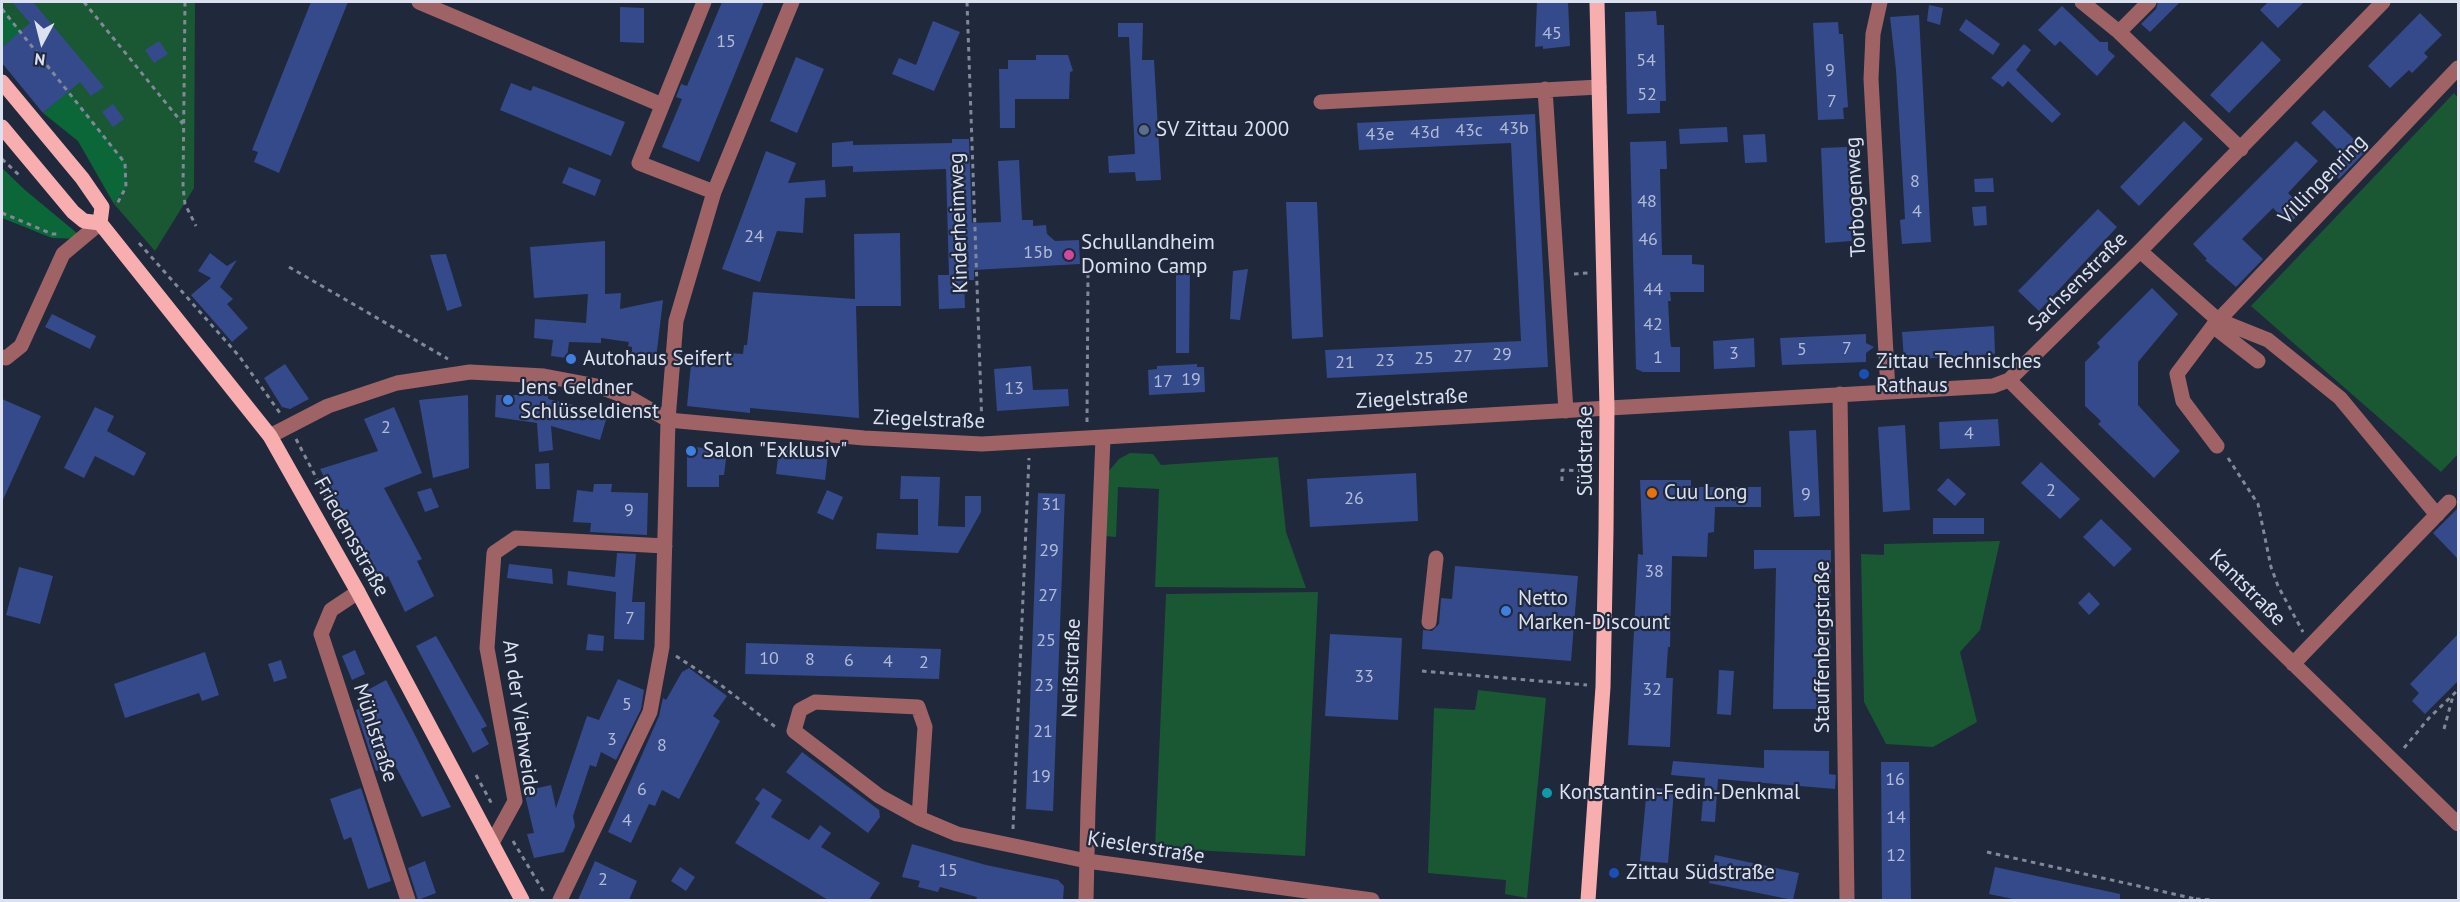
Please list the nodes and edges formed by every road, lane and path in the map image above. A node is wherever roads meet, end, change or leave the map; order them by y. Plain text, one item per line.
1 (84, 2) edge
2 (185, 2) edge
3 (419, 2) edge
4 (704, 2) edge
5 (792, 2) edge
6 (967, 2) edge
7 (1597, 2) edge
8 (1880, 2) edge
9 (2082, 2) edge
10 (2149, 2) edge
11 (2383, 2) edge
12 (2, 9) edge
13 (2119, 32) junction
14 (2458, 68) edge
15 (2, 82) edge
16 (1599, 87) junction
17 (1545, 89) junction
18 (1321, 102) dead end
19 (662, 105) junction
20 (183, 124) junction
21 (2, 127) edge
22 (2241, 149) junction
23 (714, 192) junction
24 (113, 212) dead end
25 (2, 213) edge
26 (100, 223) junction
27 (196, 226) dead end
28 (86, 235) junction
29 (2140, 251) junction
30 (289, 267) dead end
31 (1584, 273) dead end
32 (1088, 274) dead end
33 (1567, 274) dead end
34 (2216, 323) junction
35 (2, 357) edge
36 (2258, 361) dead end
37 (470, 372) junction
38 (2009, 380) junction
39 (1888, 392) junction
40 (1840, 394) junction
41 (1608, 408) junction
42 (1566, 411) junction
43 (668, 420) junction
44 (270, 436) junction
45 (1087, 438) junction
46 (1103, 438) junction
47 (1030, 441) junction
48 (982, 444) junction
49 (2217, 446) joint
50 (1606, 472) junction
51 (1562, 481) dead end
52 (2449, 502) dead end
53 (2437, 515) junction
54 (665, 546) junction
55 (1436, 558) dead end
56 (358, 592) junction
57 (1429, 622) dead end
58 (662, 647) junction
59 (2310, 647) junction
60 (2294, 664) junction
61 (1422, 671) dead end
62 (1603, 687) junction
63 (2458, 690) edge
64 (2454, 695) junction
65 (2444, 729) dead end
66 (794, 731) junction
67 (2393, 760) junction
68 (919, 818) junction
69 (2458, 824) edge
70 (492, 843) junction
71 (1012, 846) junction
72 (1987, 852) dead end
73 (1087, 861) junction
74 (408, 900) edge
75 (522, 900) edge
76 (560, 900) edge
77 (1086, 900) edge
78 (1372, 900) edge
79 (1588, 900) edge
80 (1846, 900) edge
81 (2196, 900) edge
82 (2213, 900) edge

1 - 20 path
2 - 20 path
3 - 19 street
4 - 19 street
5 - 23 street
6 - 48 path, Kinderheimweg
7 - 16 main road, Südstraße
8 - 39 street, Torbogenweg
9 - 13 street
10 - 13 street
11 - 22 street, Sachsenstraße
12 - 24 path
13 - 22 street
14 - 34 street, Villingenring
15 - 26 main road, Friedensstraße
16 - 17 street
16 - 41 main road, Südstraße
17 - 18 street
17 - 42 street
19 - 23 street
20 - 27 path
21 - 26 main road, Friedensstraße
22 - 29 street, Sachsenstraße
23 - 43 street
25 - 28 path
26 - 28 street
26 - 44 main road, Friedensstraße
28 - 35 street
29 - 34 street
29 - 38 street, Sachsenstraße
30 - 37 path
31 - 33 path
32 - 45 path
34 - 36 street
34 - 49 street, Villingenring
34 - 53 street
37 - 43 street, Ziegelstraße
37 - 44 street, Ziegelstraße
38 - 39 street
38 - 60 street, Kantstraße
39 - 40 street
40 - 41 street
40 - 80 street, Stauffenbergstraße
41 - 42 street, Ziegelstraße
41 - 50 main road, Südstraße
42 - 46 street, Ziegelstraße
43 - 48 street, Ziegelstraße
43 - 54 street
44 - 56 main road, Friedensstraße
45 - 46 street, Ziegelstraße
45 - 47 street, Ziegelstraße
46 - 73 street, Neißstraße
47 - 48 street, Ziegelstraße
47 - 71 path
49 - 59 path
50 - 51 path
50 - 62 main road, Südstraße
52 - 53 street
53 - 59 street
54 - 58 street
54 - 70 street, An der Viehweide
55 - 57 street
56 - 70 main road, Friedensstraße
56 - 74 street, Mühlstraße
58 - 66 path
58 - 76 street
59 - 60 street
60 - 67 street, Kantstraße
61 - 62 path
62 - 79 main road, Südstraße
63 - 64 path
64 - 65 path
64 - 67 path
66 - 68 street, Kieslerstraße
66 - 68 street
67 - 69 street, Kantstraße
68 - 71 street, Kieslerstraße
70 - 75 main road, Friedensstraße
71 - 73 street, Kieslerstraße
72 - 81 path
73 - 77 street, Neißstraße
73 - 78 street, Kieslerstraße
81 - 82 path

